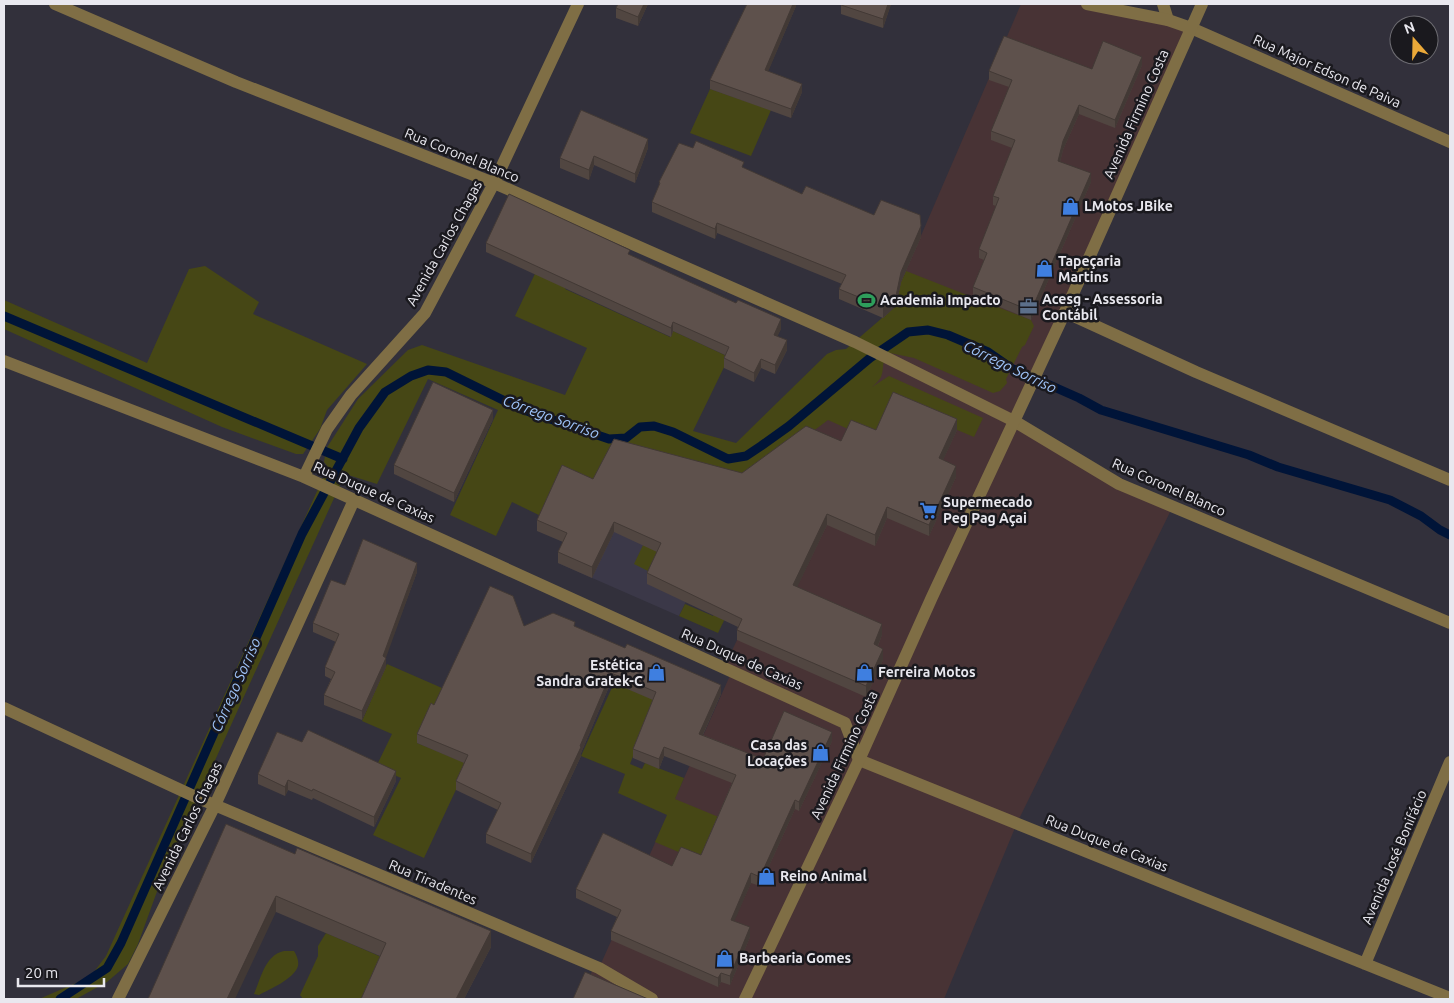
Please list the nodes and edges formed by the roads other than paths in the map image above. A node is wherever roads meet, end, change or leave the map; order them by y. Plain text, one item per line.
1 (55, 4) edge
2 (578, 4) edge
3 (1087, 4) edge
4 (1163, 4) edge
5 (1202, 4) edge
6 (1168, 20) junction
7 (1191, 28) junction
8 (1450, 142) edge
9 (494, 182) junction
10 (1064, 312) junction
11 (4, 361) edge
12 (1014, 421) junction
13 (304, 477) junction
14 (1450, 480) edge
15 (354, 500) junction
16 (1450, 623) edge
17 (4, 708) edge
18 (859, 760) junction
19 (1450, 762) edge
20 (215, 805) junction
21 (1365, 964) junction
22 (1450, 998) edge
23 (118, 999) edge
24 (652, 999) edge
25 (745, 999) edge

1 - 9 street, Rua Coronel Blanco
2 - 9 street, Avenida Carlos Chagas
3 - 6 street, Rua Major Edson de Paiva
4 - 6 street
5 - 7 street, Avenida Firmino Costa
6 - 7 street, Rua Major Edson de Paiva
7 - 8 street, Rua Major Edson de Paiva
7 - 10 street, Avenida Firmino Costa
9 - 12 street, Rua Coronel Blanco
9 - 13 street, Avenida Carlos Chagas
10 - 12 street, Avenida Firmino Costa
10 - 14 street
11 - 13 street, Rua Duque de Caxias
12 - 16 street, Rua Coronel Blanco
12 - 18 street, Avenida Firmino Costa
13 - 15 street, Rua Duque de Caxias
15 - 18 street, Rua Duque de Caxias
15 - 20 street, Avenida Carlos Chagas
17 - 20 street, Rua Tiradentes
18 - 21 street, Rua Duque de Caxias
18 - 25 street, Avenida Firmino Costa
19 - 21 street, Avenida José Bonifácio
20 - 23 street, Avenida Carlos Chagas
20 - 24 street, Rua Tiradentes
21 - 22 street, Rua Duque de Caxias

